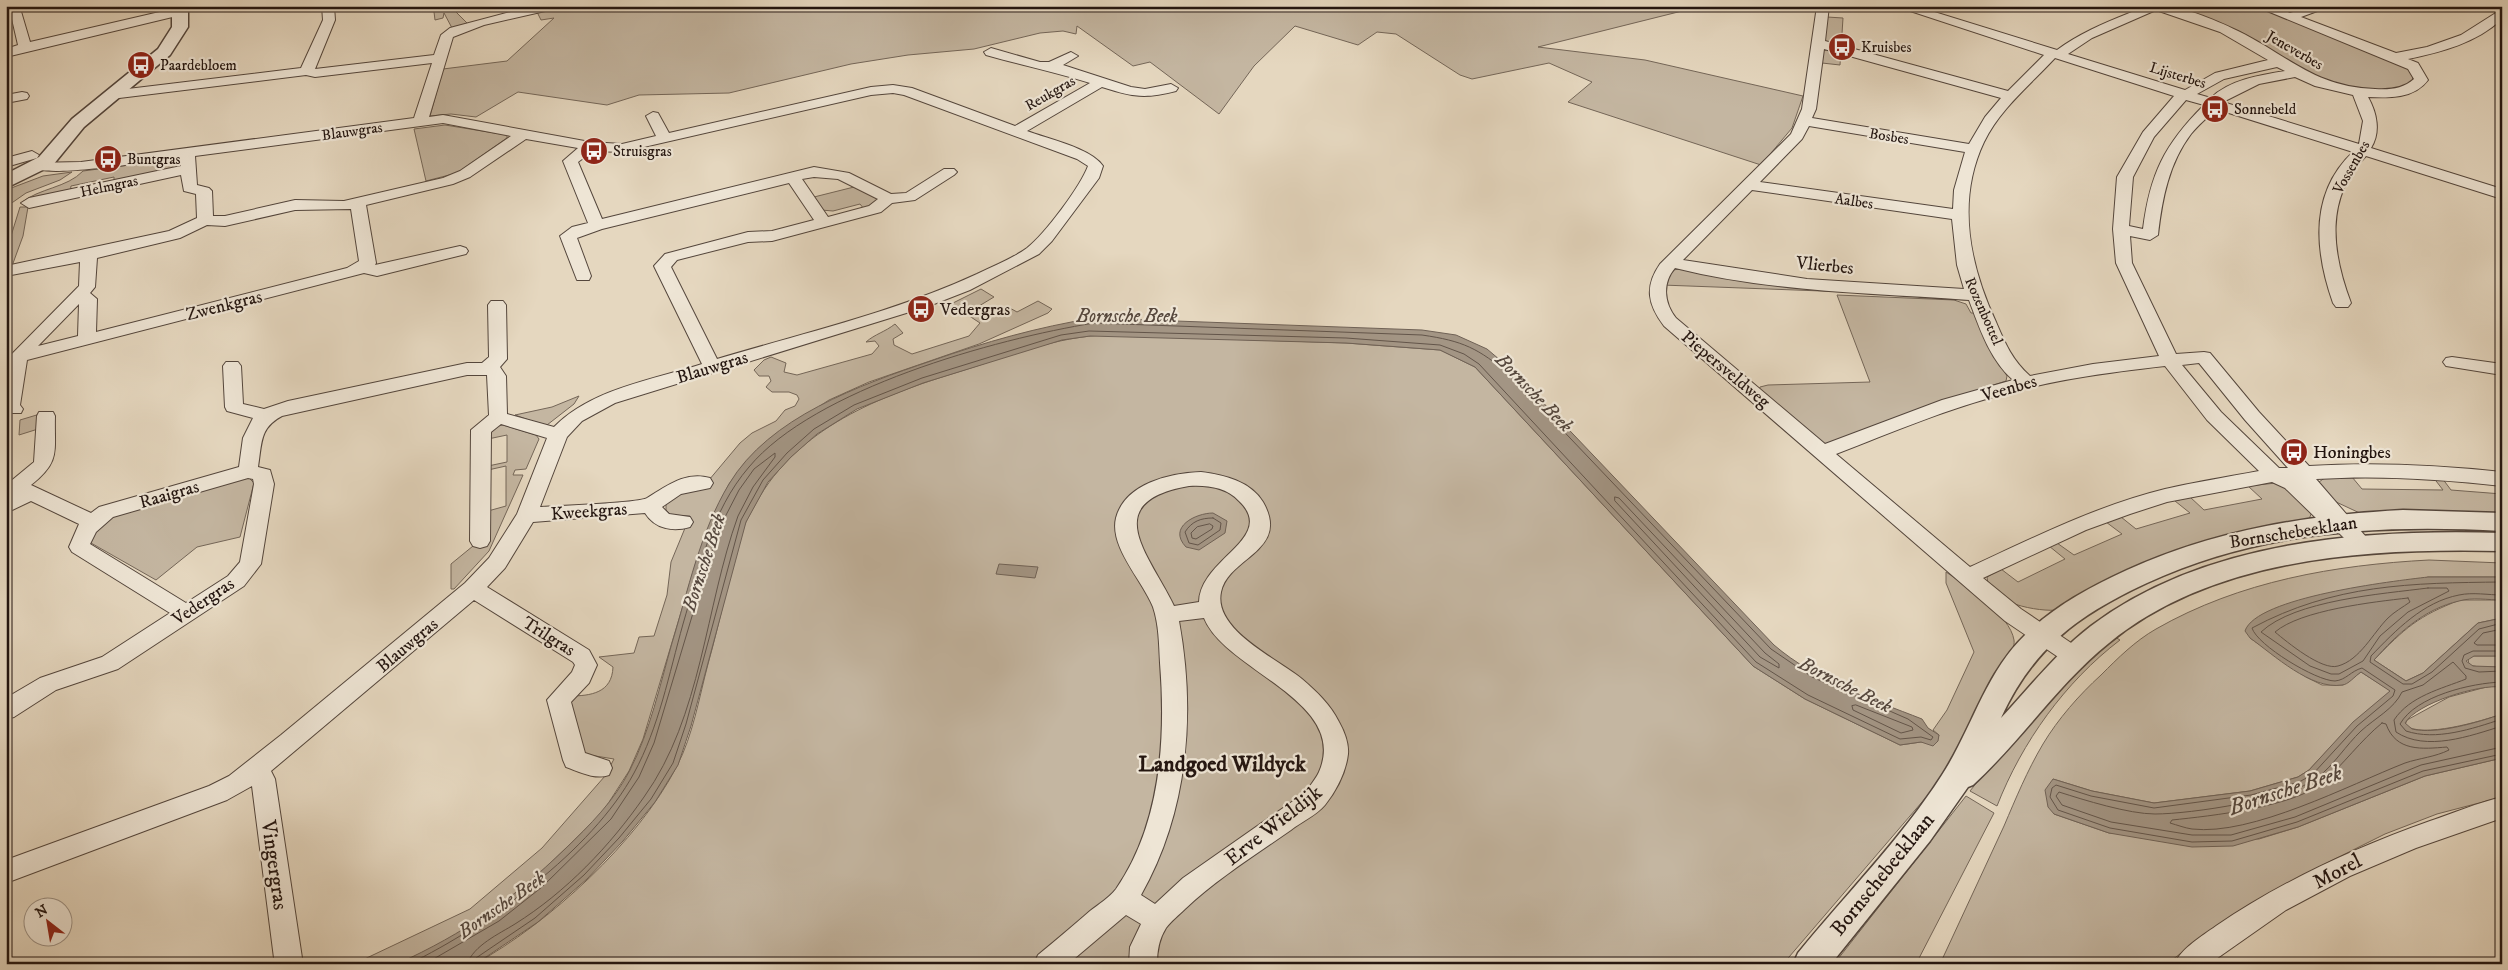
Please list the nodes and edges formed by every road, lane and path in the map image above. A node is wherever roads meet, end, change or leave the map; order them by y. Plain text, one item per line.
1 (328, 6) edge
2 (550, 6) edge
3 (1824, 6) edge
4 (1901, 6) edge
5 (2153, 6) edge
6 (2261, 6) edge
7 (2325, 6) edge
8 (14, 8) dead end
9 (181, 9) edge
10 (2502, 13) edge
11 (2288, 17) junction
12 (1818, 43) junction
13 (25, 46) junction
14 (991, 52) dead end
15 (6, 53) edge
16 (2055, 54) junction
17 (1071, 56) dead end
18 (2395, 57) junction
19 (440, 58) junction
20 (2282, 62) junction
21 (1051, 66) junction
22 (306, 71) junction
23 (2298, 73) junction
24 (1101, 82) junction
25 (1171, 88) dead end
26 (2357, 91) junction
27 (2185, 94) junction
28 (111, 95) junction
29 (22, 96) dead end
30 (2011, 96) junction
31 (6, 99) edge
32 (2215, 104) junction
33 (653, 116) dead end
34 (420, 122) junction
35 (1803, 122) junction
36 (1015, 132) junction
37 (523, 134) junction
38 (664, 138) junction
39 (590, 146) junction
40 (1974, 149) junction
41 (2363, 150) junction
42 (188, 153) junction
43 (35, 160) junction
44 (6, 163) edge
45 (188, 169) junction
46 (948, 172) dead end
47 (793, 177) junction
48 (6, 182) edge
49 (1750, 185) junction
50 (2502, 194) edge
51 (888, 199) junction
52 (30, 203) dead end
53 (358, 203) junction
54 (1959, 215) junction
55 (205, 220) junction
56 (824, 223) junction
57 (597, 225) junction
58 (2120, 229) junction
59 (460, 251) dead end
60 (89, 255) junction
61 (1672, 262) junction
62 (361, 267) junction
63 (6, 271) edge
64 (584, 276) dead end
65 (80, 294) junction
66 (1974, 295) junction
67 (2342, 303) dead end
68 (497, 305) dead end
69 (87, 340) junction
70 (18, 357) junction
71 (2170, 360) junction
72 (2452, 362) dead end
73 (232, 366) dead end
74 (712, 367) junction
75 (487, 368) junction
76 (2502, 370) edge
77 (2026, 382) junction
78 (14, 409) dead end
79 (46, 416) dead end
80 (266, 416) junction
81 (498, 417) junction
82 (558, 435) junction
83 (1822, 452) junction
84 (248, 472) junction
85 (2304, 473) junction
86 (2274, 475) junction
87 (2502, 479) edge
88 (702, 483) dead end
89 (15, 493) edge
90 (651, 506) junction
91 (527, 515) junction
92 (92, 522) junction
93 (682, 522) dead end
94 (2502, 522) edge
95 (2340, 523) junction
96 (480, 541) dead end
97 (2502, 542) edge
98 (2363, 545) junction
99 (1967, 577) junction
100 (473, 589) junction
101 (1210, 609) junction
102 (186, 614) junction
103 (1167, 615) junction
104 (2042, 636) junction
105 (2075, 657) junction
106 (6, 710) edge
107 (600, 768) dead end
108 (251, 773) junction
109 (1953, 784) junction
110 (2502, 807) edge
111 (6, 872) edge
112 (1124, 899) junction
113 (1157, 919) junction
114 (286, 964) edge
115 (1048, 964) edge
116 (1143, 964) edge
117 (1810, 964) edge
118 (2188, 964) edge

1 - 22 street
2 - 19 street
3 - 12 street, Piepersveldweg
4 - 16 street, Lijsterbes
5 - 16 street, Rozenbottel
5 - 20 street, Jeneverbes
6 - 11 street, Jeneverbes
7 - 11 street
8 - 13 street
9 - 13 street
9 - 28 street
10 - 18 street
11 - 18 street, Jeneverbes
12 - 30 street
12 - 35 street, Piepersveldweg
13 - 15 street
14 - 21 street, Reukgras
16 - 27 street, Lijsterbes
16 - 30 street, Rozenbottel
17 - 21 street, Reukgras
18 - 26 street, Jeneverbes
19 - 22 street
19 - 34 street
20 - 23 street, Jeneverbes
20 - 27 street
21 - 24 street, Reukgras
22 - 28 street
23 - 26 street, Jeneverbes
23 - 32 street
24 - 25 street, Reukgras
24 - 36 street, Reukgras
26 - 41 street, Vossenbes
27 - 32 street, Lijsterbes
27 - 58 street
28 - 43 street
29 - 31 street
30 - 40 street, Rozenbottel
32 - 41 street, Lijsterbes
32 - 58 street
33 - 38 street
34 - 37 street, Blauwgras
34 - 42 street, Blauwgras
35 - 40 street, Bosbes
35 - 49 street, Piepersveldweg
36 - 38 street, Blauwgras
36 - 74 street, Blauwgras
37 - 39 street, Blauwgras
37 - 53 street
38 - 39 street, Blauwgras
39 - 57 street
40 - 54 street, Rozenbottel
41 - 50 street, Lijsterbes
41 - 67 street, Vossenbes
42 - 43 street, Blauwgras
42 - 45 street
43 - 44 street, Blauwgras
43 - 48 street
45 - 52 street, Helmgras
45 - 55 street
46 - 51 street
47 - 51 street
47 - 56 street
47 - 57 street
49 - 54 street, Aalbes
49 - 61 street, Piepersveldweg
51 - 56 street
53 - 55 street
53 - 62 street
54 - 66 street, Rozenbottel
55 - 60 street
56 - 74 street
57 - 64 street
58 - 71 street
59 - 62 street, Zwenkgras
60 - 63 street
60 - 65 street
61 - 66 street, Vlierbes
61 - 83 street, Piepersveldweg
62 - 69 street, Zwenkgras
65 - 69 street
65 - 70 street
66 - 77 street, Rozenbottel
68 - 75 street
69 - 70 street, Zwenkgras
70 - 78 street
71 - 77 street, Veenbes
71 - 85 street, Veenbes
71 - 86 street
72 - 76 street
73 - 80 street
74 - 82 street, Blauwgras
75 - 80 street
75 - 81 street
77 - 83 street, Veenbes
79 - 89 street
80 - 84 street
81 - 82 street
81 - 96 street
82 - 91 street, Blauwgras
83 - 99 street, Piepersveldweg
84 - 92 street, Raaigras
84 - 102 street, Vedergras
85 - 86 street
85 - 87 street
85 - 95 street
86 - 95 street
86 - 99 street
88 - 90 street, Kweekgras
89 - 92 street
90 - 91 street, Kweekgras
90 - 93 street, Kweekgras
91 - 100 street, Blauwgras
92 - 102 street
94 - 95 street, Bornschebeeklaan
95 - 98 street
95 - 104 street, Bornschebeeklaan
97 - 98 street, Bornschebeeklaan
98 - 105 street, Bornschebeeklaan
99 - 104 street, Piepersveldweg
100 - 107 street, Trilgras
100 - 108 street, Blauwgras
101 - 103 street
101 - 103 street
101 - 113 street, Erve Wieldijk
102 - 106 street, Vedergras
103 - 112 street
104 - 105 street, Piepersveldweg
104 - 109 street, Bornschebeeklaan
105 - 109 street, Bornschebeeklaan
108 - 111 street, Blauwgras
108 - 114 street, Vingergras
109 - 117 street, Bornschebeeklaan
110 - 118 street, Morel
112 - 113 street
112 - 115 street
113 - 116 street, Erve Wieldijk

